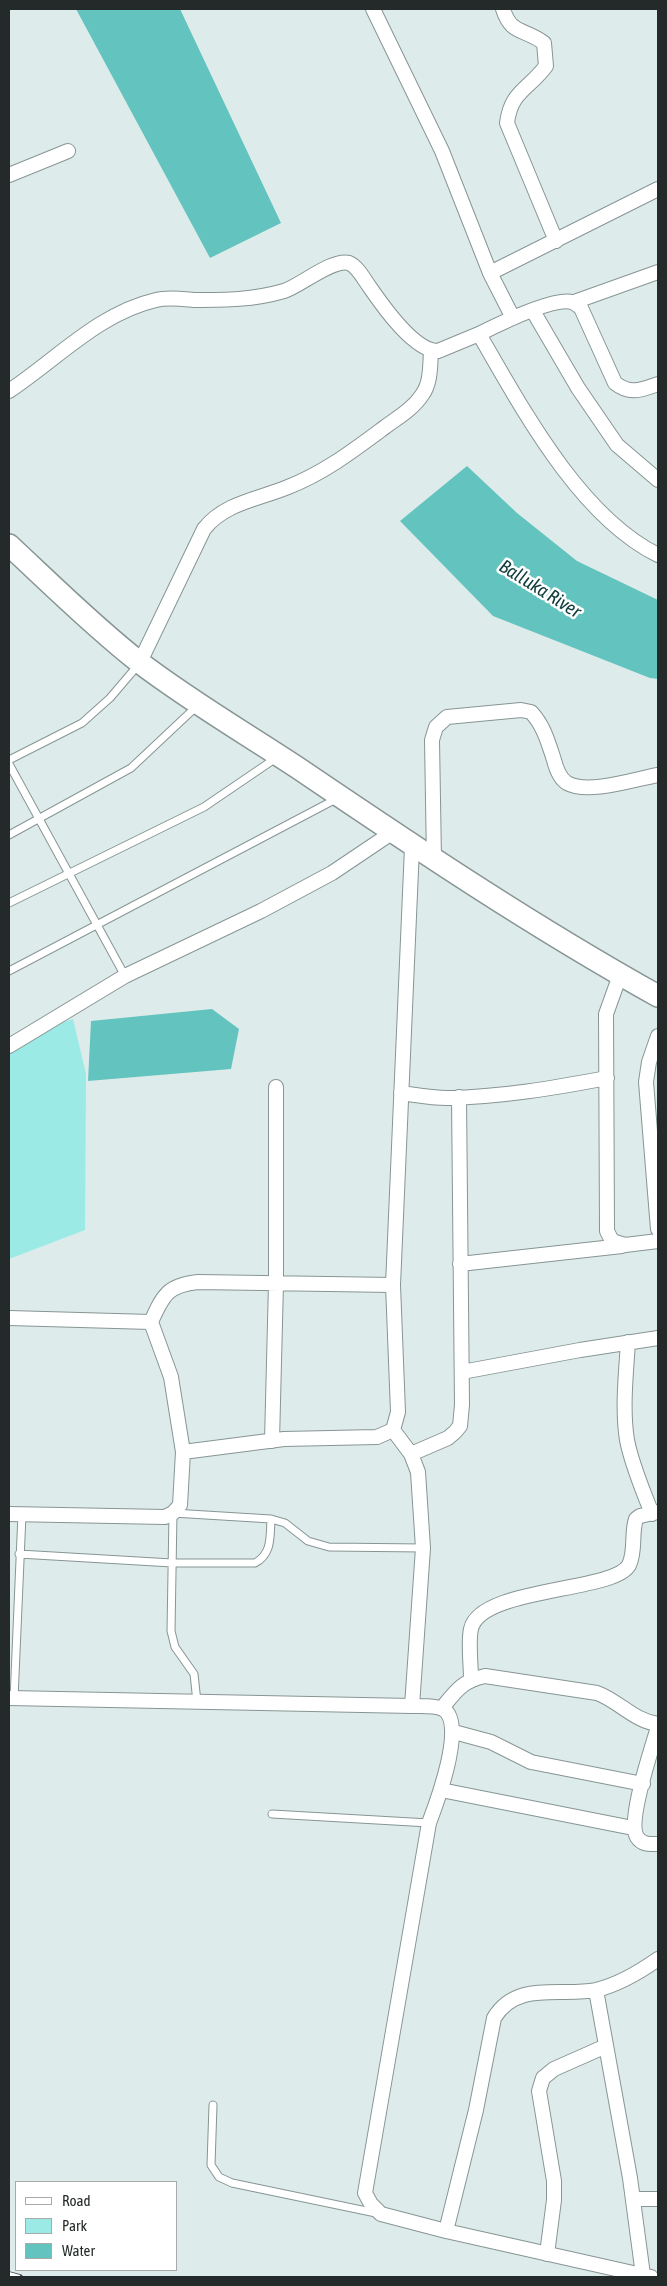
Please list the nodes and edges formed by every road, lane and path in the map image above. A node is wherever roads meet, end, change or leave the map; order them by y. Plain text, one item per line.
1 (373, 9) edge
2 (503, 9) edge
3 (68, 151) dead end
4 (9, 175) edge
5 (658, 189) edge
6 (556, 241) junction
7 (658, 272) edge
8 (490, 273) junction
9 (574, 302) junction
10 (533, 311) junction
11 (506, 321) junction
12 (479, 334) junction
13 (431, 351) junction
14 (658, 384) edge
15 (9, 391) edge
16 (658, 480) edge
17 (9, 545) edge
18 (658, 555) edge
19 (140, 662) junction
20 (199, 704) junction
21 (278, 756) junction
22 (9, 760) edge
23 (9, 764) edge
24 (658, 775) edge
25 (339, 797) junction
26 (38, 818) junction
27 (393, 832) junction
28 (9, 835) edge
29 (412, 847) junction
30 (434, 860) junction
31 (69, 875) junction
32 (9, 903) edge
33 (97, 926) junction
34 (9, 971) edge
35 (620, 975) junction
36 (125, 976) junction
37 (658, 996) edge
38 (658, 1036) edge
39 (9, 1046) edge
40 (607, 1078) junction
41 (276, 1087) dead end
42 (401, 1093) junction
43 (459, 1097) junction
44 (658, 1229) edge
45 (658, 1241) edge
46 (625, 1246) junction
47 (460, 1264) junction
48 (276, 1283) junction
49 (393, 1285) junction
50 (9, 1318) edge
51 (152, 1322) junction
52 (658, 1338) edge
53 (628, 1342) junction
54 (462, 1372) junction
55 (393, 1430) junction
56 (272, 1441) junction
57 (183, 1452) junction
58 (411, 1454) junction
59 (655, 1513) edge
60 (15, 1514) edge
61 (174, 1514) junction
62 (271, 1519) junction
63 (423, 1548) junction
64 (19, 1554) junction
65 (172, 1562) junction
66 (471, 1679) junction
67 (11, 1698) edge
68 (197, 1702) junction
69 (412, 1706) junction
70 (442, 1708) junction
71 (658, 1725) edge
72 (454, 1732) junction
73 (643, 1784) junction
74 (441, 1790) junction
75 (272, 1814) dead end
76 (429, 1823) junction
77 (633, 1828) junction
78 (658, 1844) edge
79 (658, 1959) edge
80 (596, 1990) junction
81 (606, 2046) junction
82 (213, 2104) dead end
83 (634, 2199) junction
84 (658, 2199) edge
85 (381, 2214) junction
86 (446, 2232) junction
87 (547, 2254) junction
88 (647, 2276) edge

1 - 8 street
2 - 6 street
3 - 4 street
5 - 6 street
6 - 8 street
7 - 9 street
8 - 11 street
9 - 10 street
9 - 14 street
10 - 11 street
10 - 16 street
11 - 12 street
12 - 13 street
12 - 18 street
13 - 15 street
13 - 19 street
17 - 19 main road
19 - 20 main road
19 - 22 lane
20 - 21 main road
20 - 26 lane
21 - 25 main road
21 - 31 lane
23 - 26 lane
24 - 30 street
25 - 27 main road
25 - 33 lane
26 - 28 lane
26 - 31 lane
27 - 29 main road
27 - 36 street
29 - 30 main road
29 - 42 street
30 - 35 main road
31 - 32 lane
31 - 33 lane
33 - 34 lane
33 - 36 lane
35 - 37 main road
35 - 40 street
36 - 39 street
38 - 44 street
40 - 43 street
40 - 46 street
41 - 48 street
42 - 43 street
42 - 49 street
43 - 47 street
45 - 46 street
46 - 47 street
47 - 54 street
48 - 49 street
48 - 51 street
48 - 56 street
49 - 55 street
50 - 51 street
51 - 57 street
52 - 53 street
53 - 54 street
53 - 59 street
54 - 58 street
55 - 56 street
55 - 58 street
56 - 57 street
57 - 61 street
58 - 63 street
59 - 66 street
60 - 61 street
60 - 64 lane
61 - 62 lane
61 - 65 lane
62 - 63 lane
62 - 65 lane
63 - 69 street
64 - 65 lane
64 - 67 lane
65 - 68 lane
66 - 70 street
66 - 71 street
67 - 68 street
68 - 69 street
69 - 70 street
70 - 72 street
71 - 73 street
72 - 73 street
72 - 74 street
73 - 77 street
74 - 76 street
74 - 77 street
75 - 76 lane
76 - 85 street
77 - 78 street
79 - 80 street
80 - 81 street
80 - 86 street
81 - 83 street
81 - 87 street
82 - 85 lane
83 - 84 street
83 - 88 street
85 - 86 street
86 - 87 street
87 - 88 street

